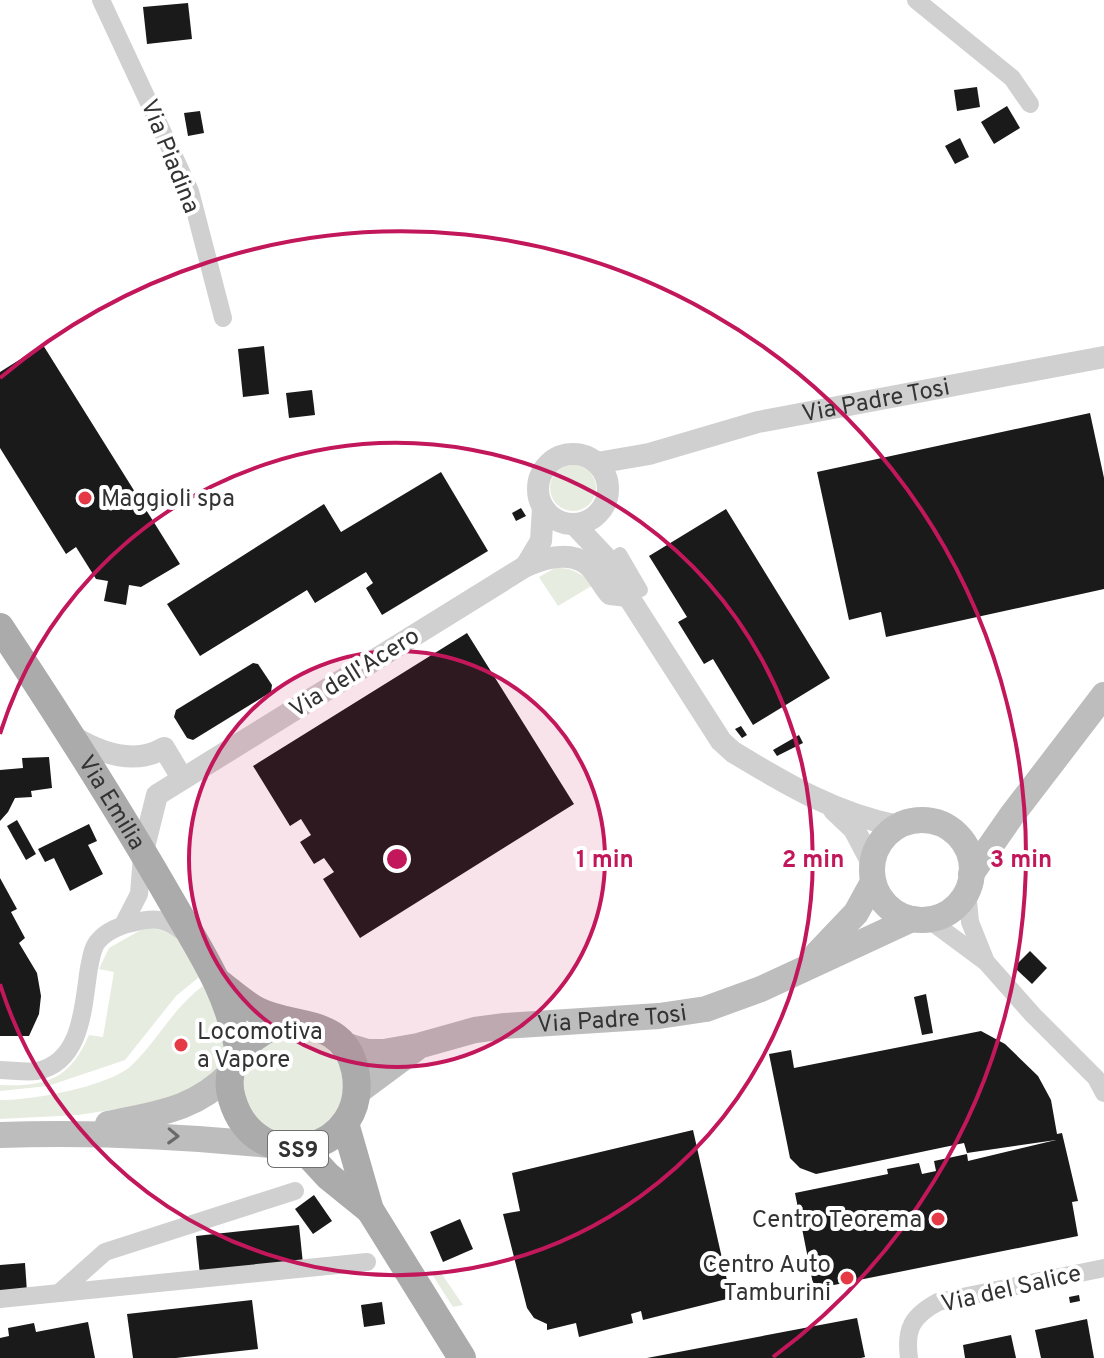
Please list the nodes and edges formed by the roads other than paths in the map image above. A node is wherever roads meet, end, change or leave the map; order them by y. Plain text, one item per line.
1 (101, 0) edge
2 (916, 0) edge
3 (1030, 104) dead end
4 (223, 318) dead end
5 (1104, 357) edge
6 (649, 454) junction
7 (597, 463) junction
8 (603, 504) junction
9 (543, 508) junction
10 (571, 524) junction
11 (614, 557) junction
12 (531, 564) junction
13 (634, 593) junction
14 (0, 627) edge
15 (1104, 695) edge
16 (72, 736) junction
17 (182, 778) junction
18 (830, 807) junction
19 (1012, 815) junction
20 (898, 826) junction
21 (951, 829) junction
22 (143, 851) junction
23 (873, 872) junction
24 (969, 882) junction
25 (920, 919) junction
26 (123, 925) junction
27 (193, 939) junction
28 (986, 962) junction
29 (800, 970) junction
30 (218, 982) junction
31 (289, 1021) junction
32 (344, 1045) junction
33 (418, 1046) junction
34 (235, 1063) junction
35 (0, 1070) edge
36 (357, 1092) junction
37 (1104, 1093) edge
38 (345, 1123) junction
39 (67, 1133) junction
40 (0, 1135) edge
41 (270, 1145) junction
42 (303, 1149) junction
43 (295, 1191) dead end
44 (370, 1210) junction
45 (367, 1262) dead end
46 (1104, 1268) edge
47 (59, 1293) junction
48 (0, 1299) edge
49 (462, 1358) edge
50 (909, 1358) edge

1 - 4 street, Via Piadina
2 - 3 street
5 - 6 street, Via Padre Tosi
6 - 7 street, Via Padre Tosi
6 - 8 street, Via Padre Tosi
7 - 8 street
7 - 9 street, Via Padre Tosi
8 - 10 street, Via Padre Tosi
8 - 11 street
9 - 10 street
9 - 12 street
10 - 11 street
10 - 12 street, Via dell'Acero
11 - 13 street
12 - 13 street
12 - 17 street, Via dell'Acero
13 - 18 street
14 - 16 main road, Via Emilia / SS9
15 - 19 main road, Via Padre Tosi
16 - 17 street
16 - 22 main road, Via Emilia / SS9
17 - 22 street, Via dell'Acero
18 - 20 street
18 - 23 street
19 - 21 main road
19 - 24 main road, Via Padre Tosi
20 - 21 main road
20 - 23 main road, Via Padre Tosi
21 - 24 main road
22 - 26 street
22 - 27 main road, Via Emilia / SS9
23 - 25 main road
23 - 29 main road, Via Padre Tosi
24 - 25 main road, Via Padre Tosi
24 - 28 street
25 - 28 street
25 - 29 main road, Via Padre Tosi
26 - 27 street
26 - 35 street
27 - 30 main road, Via Emilia / SS9
28 - 37 street
29 - 33 main road, Via Padre Tosi
30 - 31 main road, Via Emilia / SS9
30 - 34 main road, Via Emilia / SS9
31 - 32 main road, Via Emilia / SS9
31 - 34 main road
32 - 33 main road, Via Padre Tosi
32 - 36 main road
33 - 36 main road, Via Padre Tosi
34 - 39 main road
34 - 41 main road, Via Emilia / SS9
36 - 38 main road, SS9
38 - 42 main road, SS9
38 - 44 main road, SS9
39 - 40 main road
39 -> 41 main road
41 - 42 main road, SS9
42 - 44 main road, SS9
43 - 47 street
44 - 49 main road, SS9
45 - 47 street
46 - 50 street, Via del Salice
47 - 48 street

